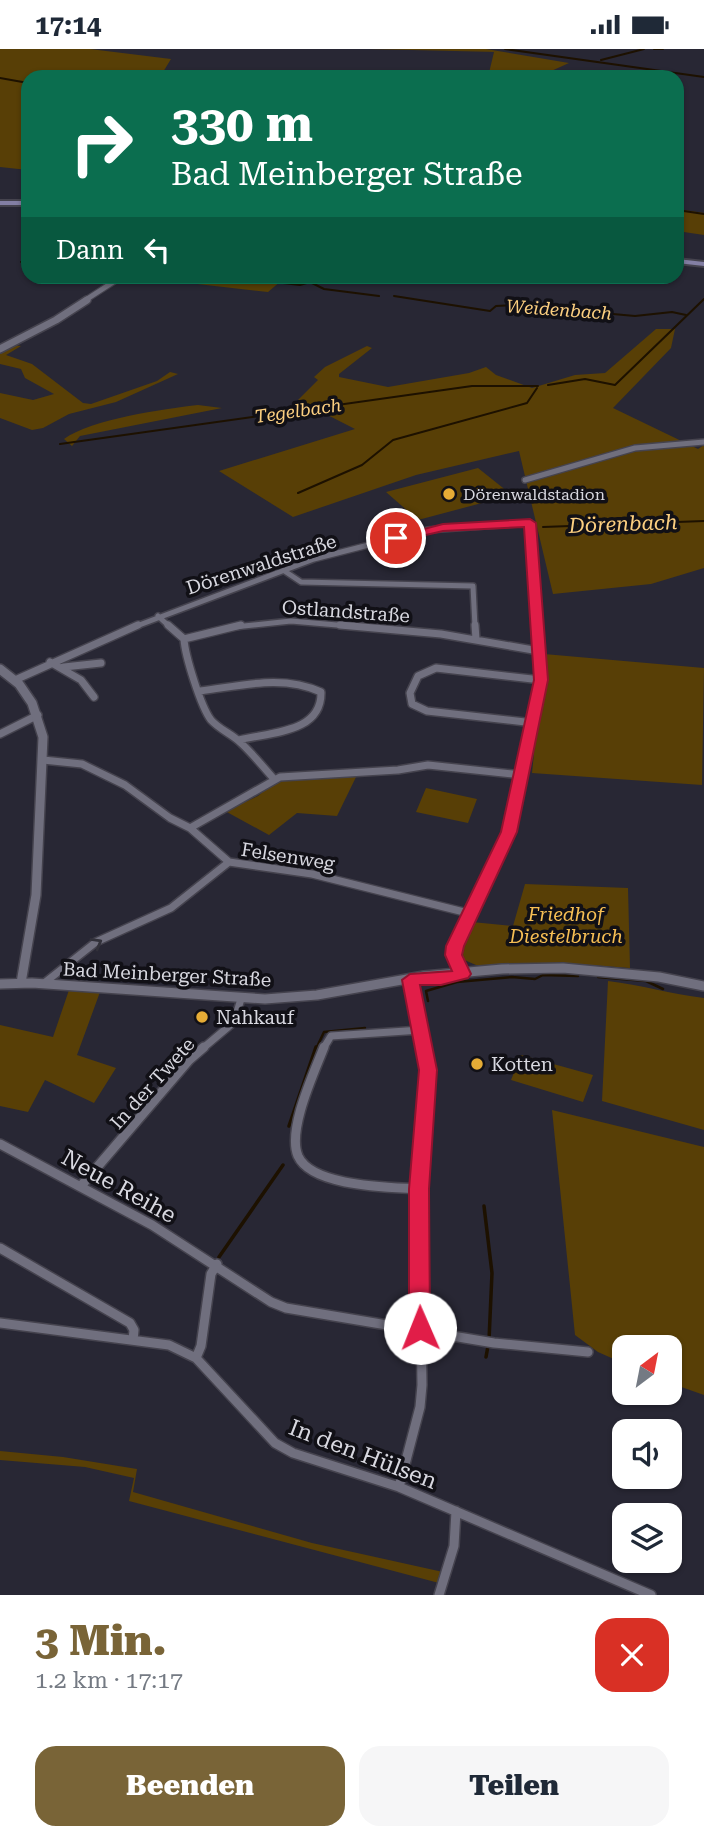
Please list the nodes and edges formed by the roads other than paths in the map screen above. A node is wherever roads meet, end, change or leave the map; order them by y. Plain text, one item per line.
1 (0, 203) edge
2 (21, 203) edge
3 (684, 262) edge
4 (704, 264) edge
5 (111, 284) edge
6 (0, 349) edge
7 (704, 442) edge
8 (525, 480) dead end
9 (283, 571) junction
10 (158, 616) junction
11 (184, 639) junction
12 (476, 639) junction
13 (540, 651) junction
14 (50, 662) junction
15 (101, 663) dead end
16 (64, 667) junction
17 (0, 669) edge
18 (15, 680) junction
19 (541, 680) junction
20 (200, 691) junction
21 (94, 697) dead end
22 (38, 715) junction
23 (534, 723) junction
24 (0, 734) edge
25 (239, 740) junction
26 (43, 759) junction
27 (522, 775) junction
28 (274, 779) junction
29 (190, 828) junction
30 (229, 862) junction
31 (472, 914) junction
32 (462, 974) junction
33 (413, 979) junction
34 (21, 983) junction
35 (0, 984) edge
36 (43, 984) junction
37 (703, 986) edge
38 (241, 999) junction
39 (421, 1030) junction
40 (0, 1144) edge
41 (81, 1187) junction
42 (419, 1189) junction
43 (0, 1248) edge
44 (217, 1264) junction
45 (0, 1323) edge
46 (420, 1328) junction
47 (133, 1340) junction
48 (588, 1352) dead end
49 (196, 1358) junction
50 (399, 1487) junction
51 (456, 1511) junction
52 (439, 1595) edge
53 (651, 1595) edge

1 - 2 main road
3 - 4 main road
5 - 6 street
7 - 8 street
9 - 10 street, Dörenwaldstraße
9 - 12 street
9 - 13 street, Dörenwaldstraße
10 - 11 street
10 - 14 street, Dörenwaldstraße
11 - 12 street, Ostlandstraße
11 - 20 street
12 - 13 street, Ostlandstraße
13 - 19 street
14 - 16 street
14 - 18 street, Dörenwaldstraße
15 - 16 street
16 - 21 street
17 - 18 street
18 - 22 street
19 - 23 street
19 - 23 street
20 - 25 street
20 - 25 street
22 - 24 street
22 - 26 street
23 - 27 street
25 - 28 street
26 - 29 street, Felsenweg
26 - 34 street
27 - 28 street
27 - 31 street
28 - 29 street
29 - 30 street, Felsenweg
30 - 31 street, Felsenweg
36 -> 30 street
31 - 32 street
32 - 33 street, Bad Meinberger Straße
32 - 37 street, Bad Meinberger Straße
33 - 38 street, Bad Meinberger Straße
33 - 39 street
34 - 35 street, Bad Meinberger Straße
34 - 36 street, Bad Meinberger Straße
36 - 38 street, Bad Meinberger Straße
38 - 41 street, In der Twete
39 - 42 street
39 - 42 street
40 - 41 street, Neue Reihe
41 - 44 street, Neue Reihe
42 - 46 street
43 - 47 street
44 - 46 street, Neue Reihe
44 - 49 street
45 - 47 street, In den Hülsen
46 - 48 street, Neue Reihe
46 - 50 street
47 - 49 street, In den Hülsen
49 - 50 street, In den Hülsen
50 - 51 street, In den Hülsen
51 - 52 street
51 - 53 street, In den Hülsen

